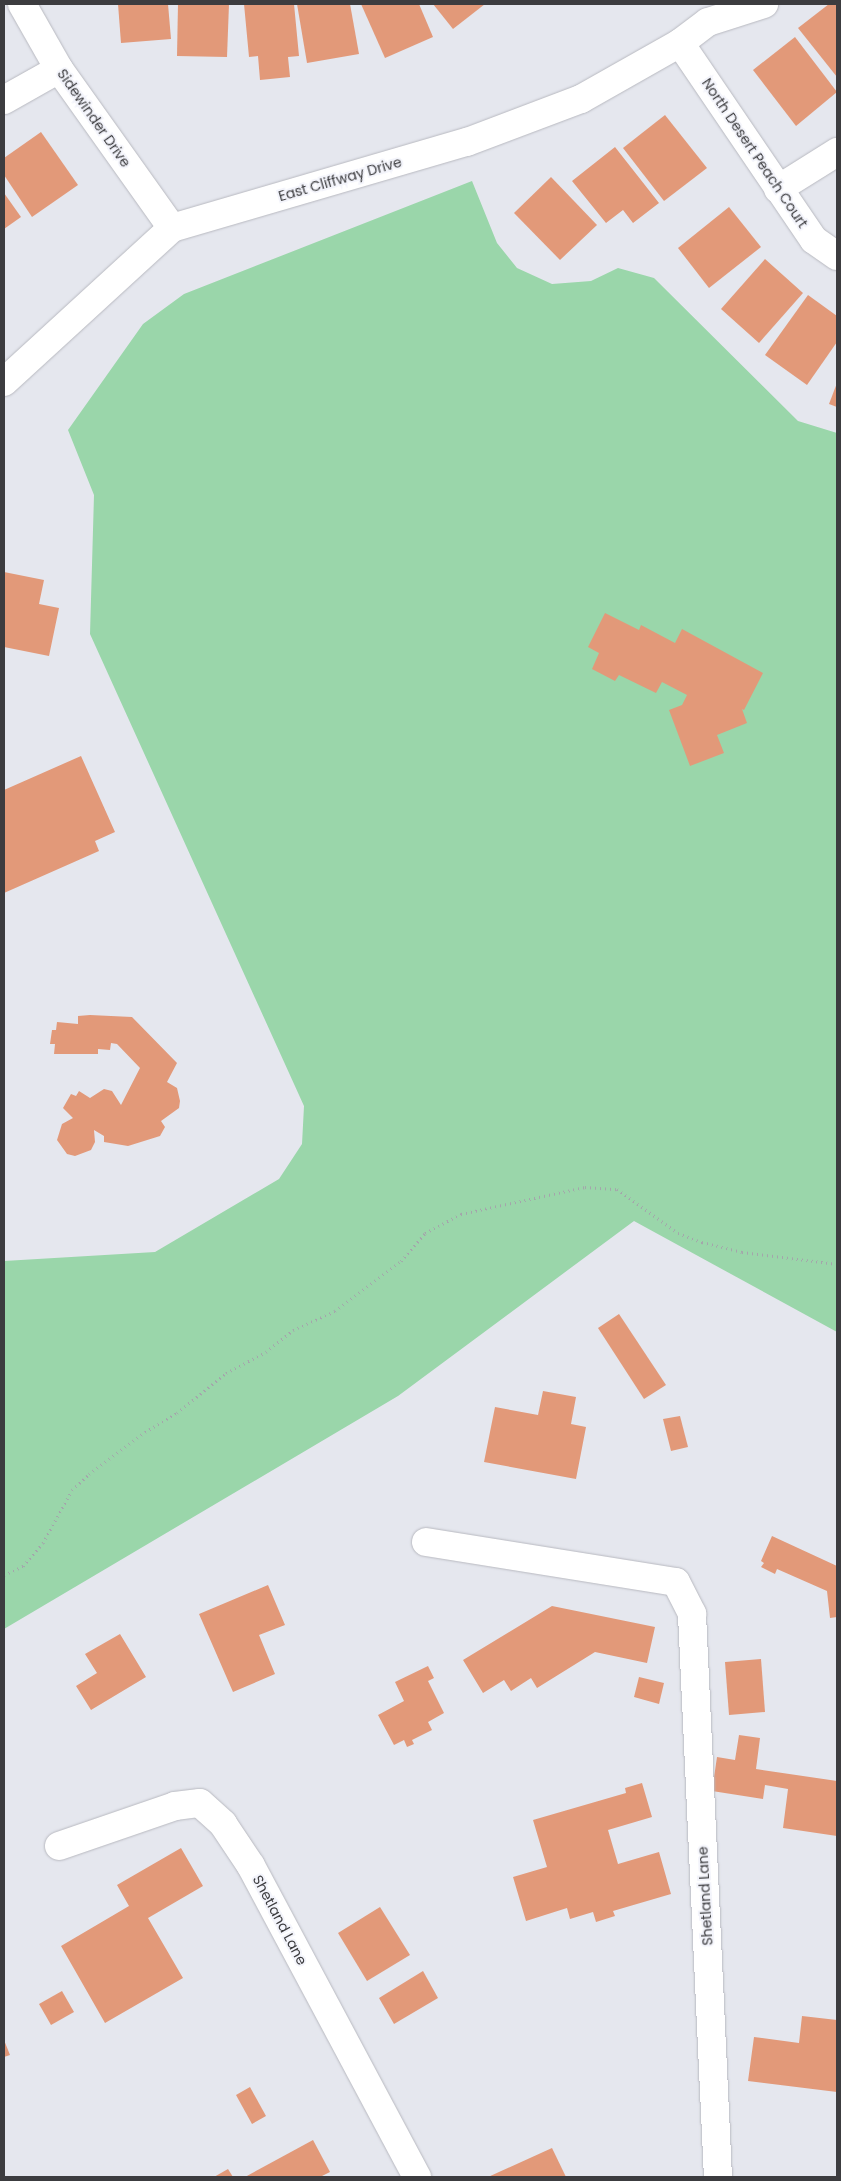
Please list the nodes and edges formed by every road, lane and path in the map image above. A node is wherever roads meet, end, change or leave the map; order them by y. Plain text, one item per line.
1 (22, 4) edge
2 (764, 4) edge
3 (713, 13) edge
4 (680, 43) junction
5 (59, 69) junction
6 (4, 100) edge
7 (837, 152) edge
8 (778, 188) junction
9 (172, 228) junction
10 (837, 256) edge
11 (4, 382) edge
12 (837, 1264) edge
13 (426, 1542) dead end
14 (4, 1575) edge
15 (59, 1846) dead end
16 (418, 2177) edge
17 (718, 2177) edge

1 - 5 street, Sidewinder Drive
2 - 3 street, East Cliffway Drive
3 - 4 street, East Cliffway Drive
4 - 8 street, North Desert Peach Court
4 - 9 street, East Cliffway Drive
5 - 6 street
5 - 9 street, Sidewinder Drive
7 - 8 street
8 - 10 street, North Desert Peach Court
9 - 11 street, East Cliffway Drive
12 - 14 path
13 - 17 street, Shetland Lane
15 - 16 street, Shetland Lane

